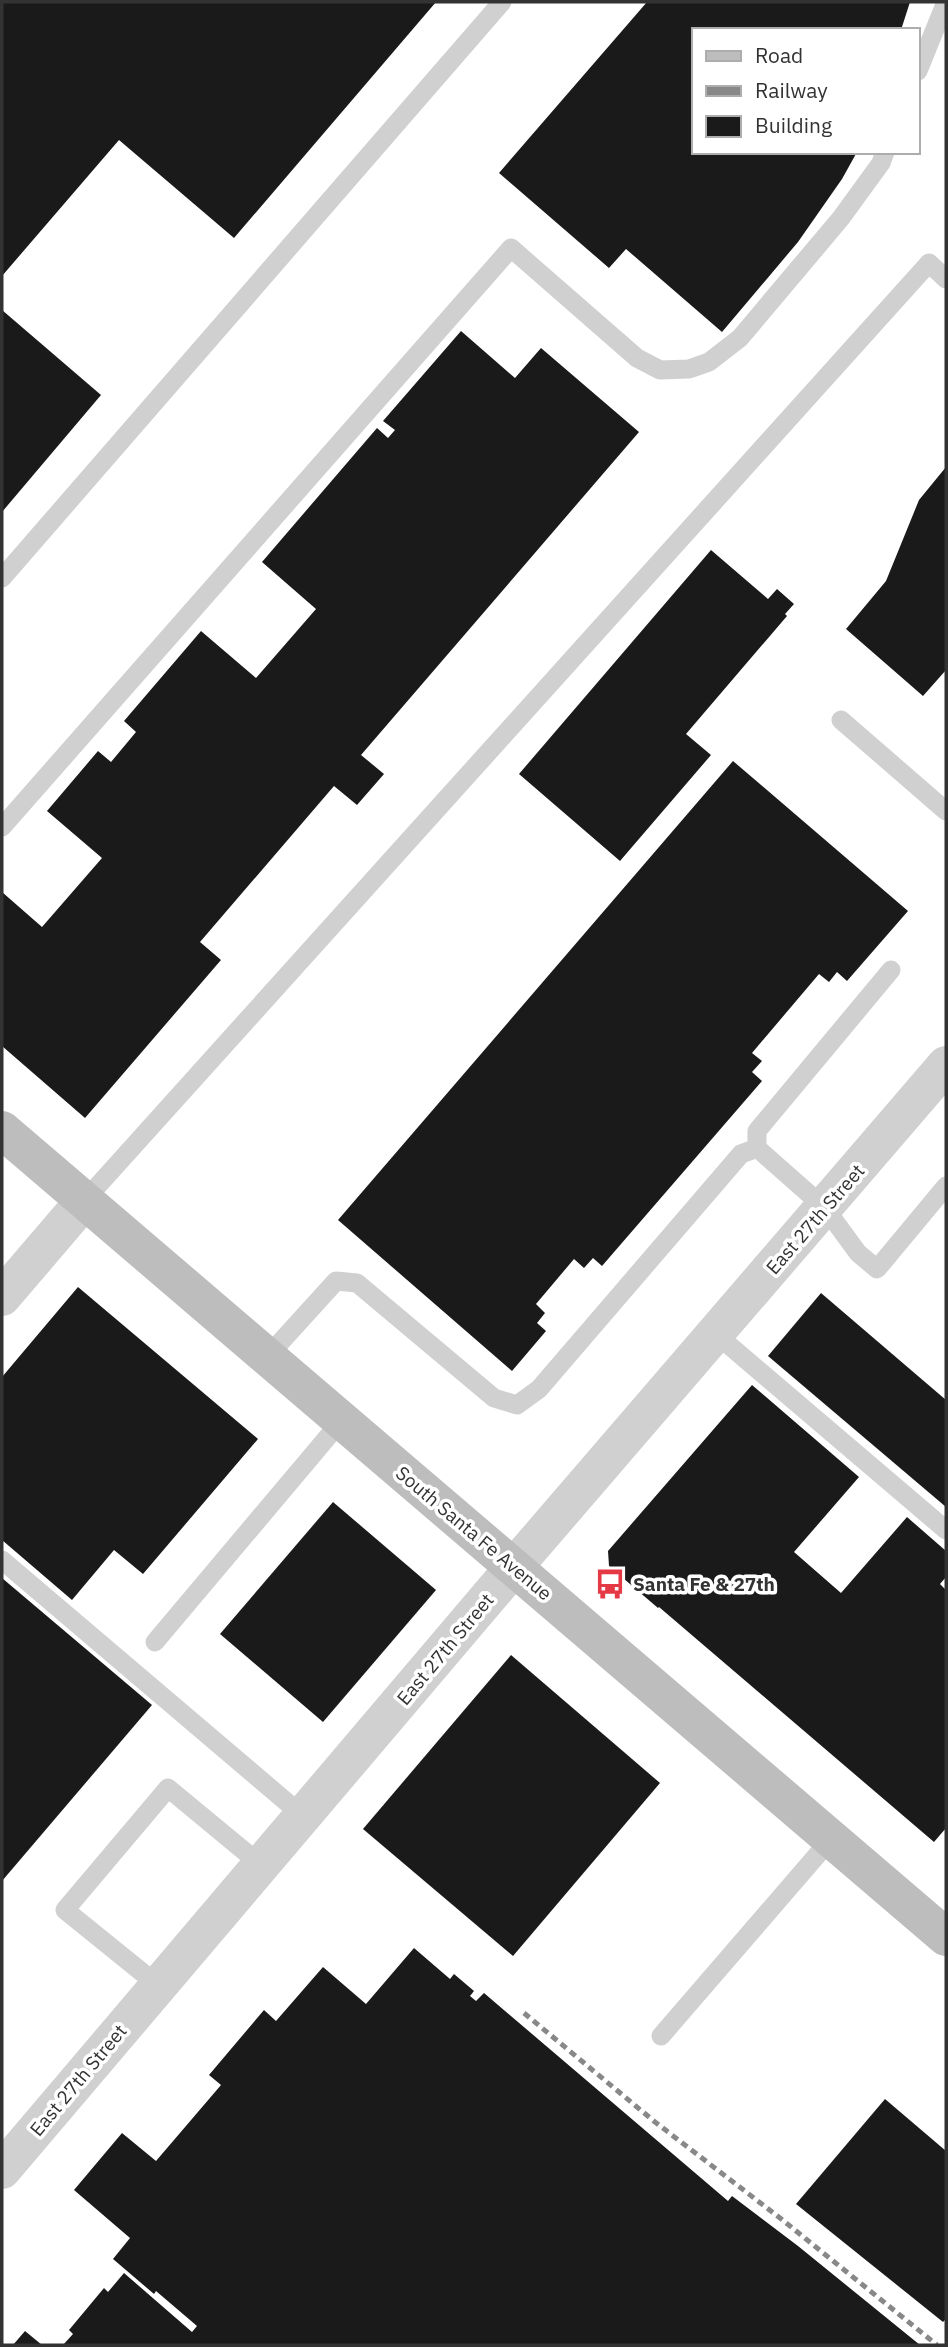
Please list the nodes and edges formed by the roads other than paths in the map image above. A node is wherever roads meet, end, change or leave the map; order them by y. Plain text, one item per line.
1 (502, 2) edge
2 (946, 2) edge
3 (920, 66) edge
4 (884, 154) edge
5 (946, 279) edge
6 (2, 578) edge
7 (841, 720) dead end
8 (946, 811) edge
9 (2, 827) edge
10 (891, 970) dead end
11 (946, 1065) edge
12 (2, 1130) edge
13 (757, 1148) junction
14 (946, 1186) edge
15 (84, 1201) junction
16 (825, 1208) junction
17 (2, 1297) edge
18 (716, 1334) junction
19 (267, 1357) junction
20 (342, 1420) junction
21 (946, 1530) edge
22 (2, 1560) edge
23 (514, 1567) junction
24 (155, 1642) dead end
25 (303, 1816) junction
26 (831, 1839) junction
27 (261, 1866) junction
28 (946, 1937) edge
29 (159, 1986) junction
30 (661, 2036) dead end
31 (2, 2170) edge

1 - 6 lane
2 - 3 lane
4 - 9 lane
5 - 15 lane
7 - 8 lane
10 - 13 lane
11 - 16 street, East 27th Street
12 - 15 main road, South Santa Fe Avenue
13 - 16 lane
13 - 19 lane
14 - 16 lane
15 - 17 street
15 - 19 main road, South Santa Fe Avenue
16 - 18 street, East 27th Street
18 - 21 lane
18 - 23 street, East 27th Street
19 - 20 main road, South Santa Fe Avenue
20 - 23 main road, South Santa Fe Avenue
20 - 24 lane
22 - 25 lane
23 - 25 street, East 27th Street
23 - 26 main road, South Santa Fe Avenue
25 - 27 street, East 27th Street
26 - 28 main road, South Santa Fe Avenue
26 - 30 lane
27 - 29 street, East 27th Street
27 - 29 lane
29 - 31 street, East 27th Street

